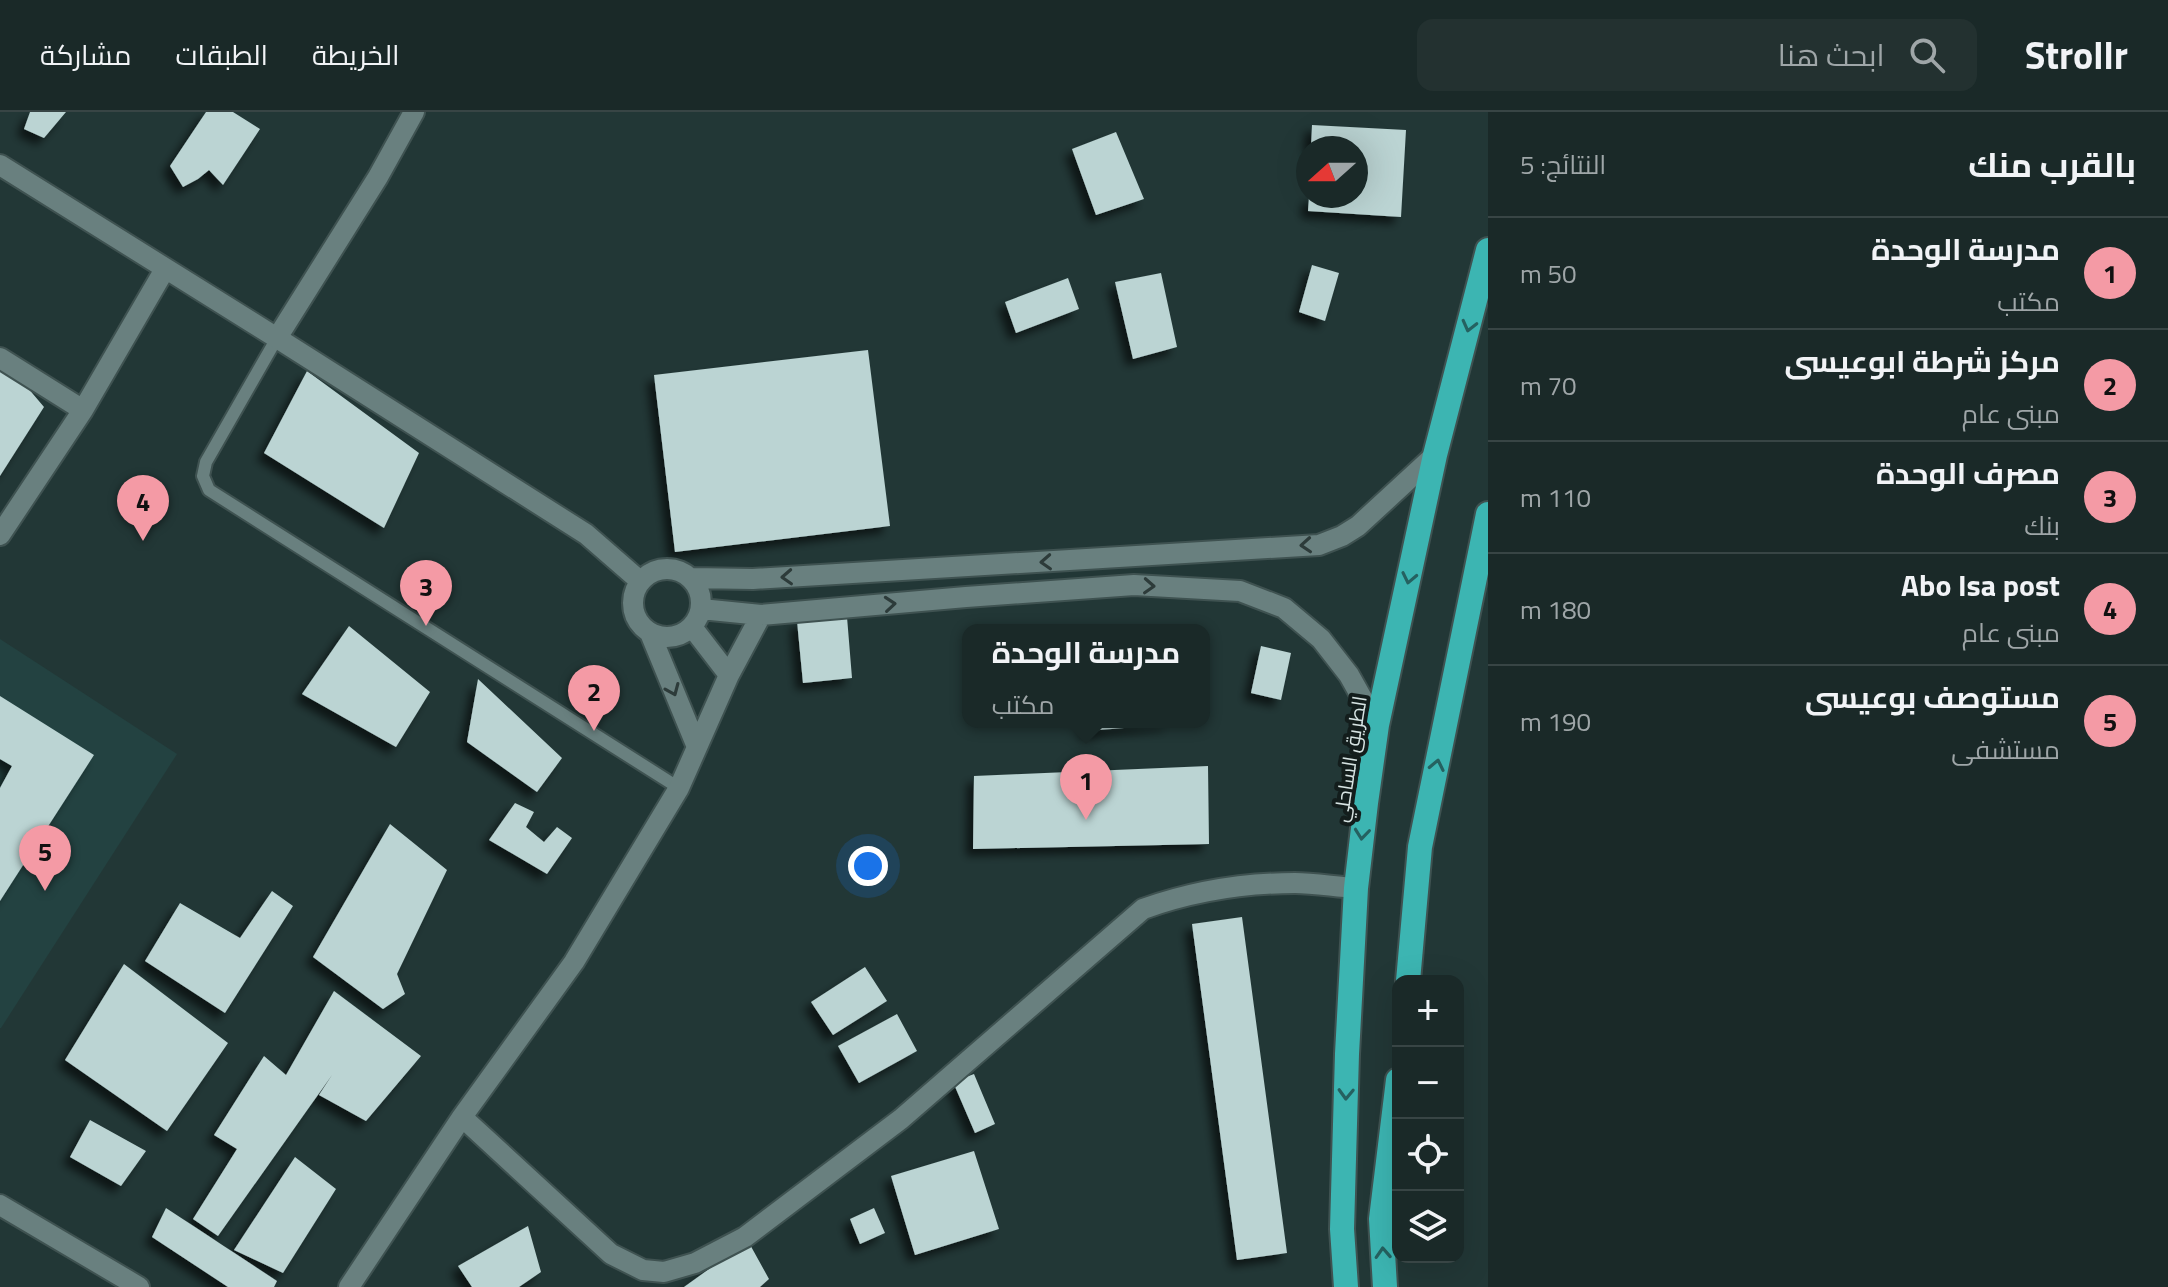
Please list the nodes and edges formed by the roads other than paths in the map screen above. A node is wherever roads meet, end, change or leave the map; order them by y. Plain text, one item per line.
1 (414, 112) edge
2 (0, 165) edge
3 (1488, 250) edge
4 (165, 269) junction
5 (277, 338) junction
6 (0, 358) edge
7 (83, 410) junction
8 (1435, 455) junction
9 (1488, 518) edge
10 (0, 535) edge
11 (691, 578) junction
12 (640, 581) junction
13 (761, 615) junction
14 (696, 618) junction
15 (650, 633) junction
16 (729, 675) junction
17 (1377, 725) junction
18 (697, 747) junction
19 (679, 788) junction
20 (1356, 888) junction
21 (1409, 975) edge
22 (462, 1117) junction
23 (1393, 1119) edge
24 (0, 1205) edge
25 (139, 1287) edge
26 (349, 1287) edge
27 (1346, 1287) edge
28 (1385, 1287) edge

1 - 5 street
2 - 4 street
3 -> 8 highway, الطريق الساحلي
4 - 5 street
4 - 7 street
5 - 12 street
5 - 19 lane
6 - 7 street
7 - 10 street
8 -> 11 street
8 -> 17 highway, الطريق الساحلي
21 -> 9 highway
11 - 12 street
11 - 14 street
12 - 15 street
13 - 14 street
13 - 16 street
13 -> 17 street
14 - 15 street
14 - 16 street
15 -> 18 street
16 - 18 street
17 -> 20 highway, الطريق الساحلي
18 - 19 street
19 - 22 street
20 - 22 street
20 -> 27 highway, الطريق الساحلي
22 - 26 street
28 -> 23 highway
24 - 25 street

